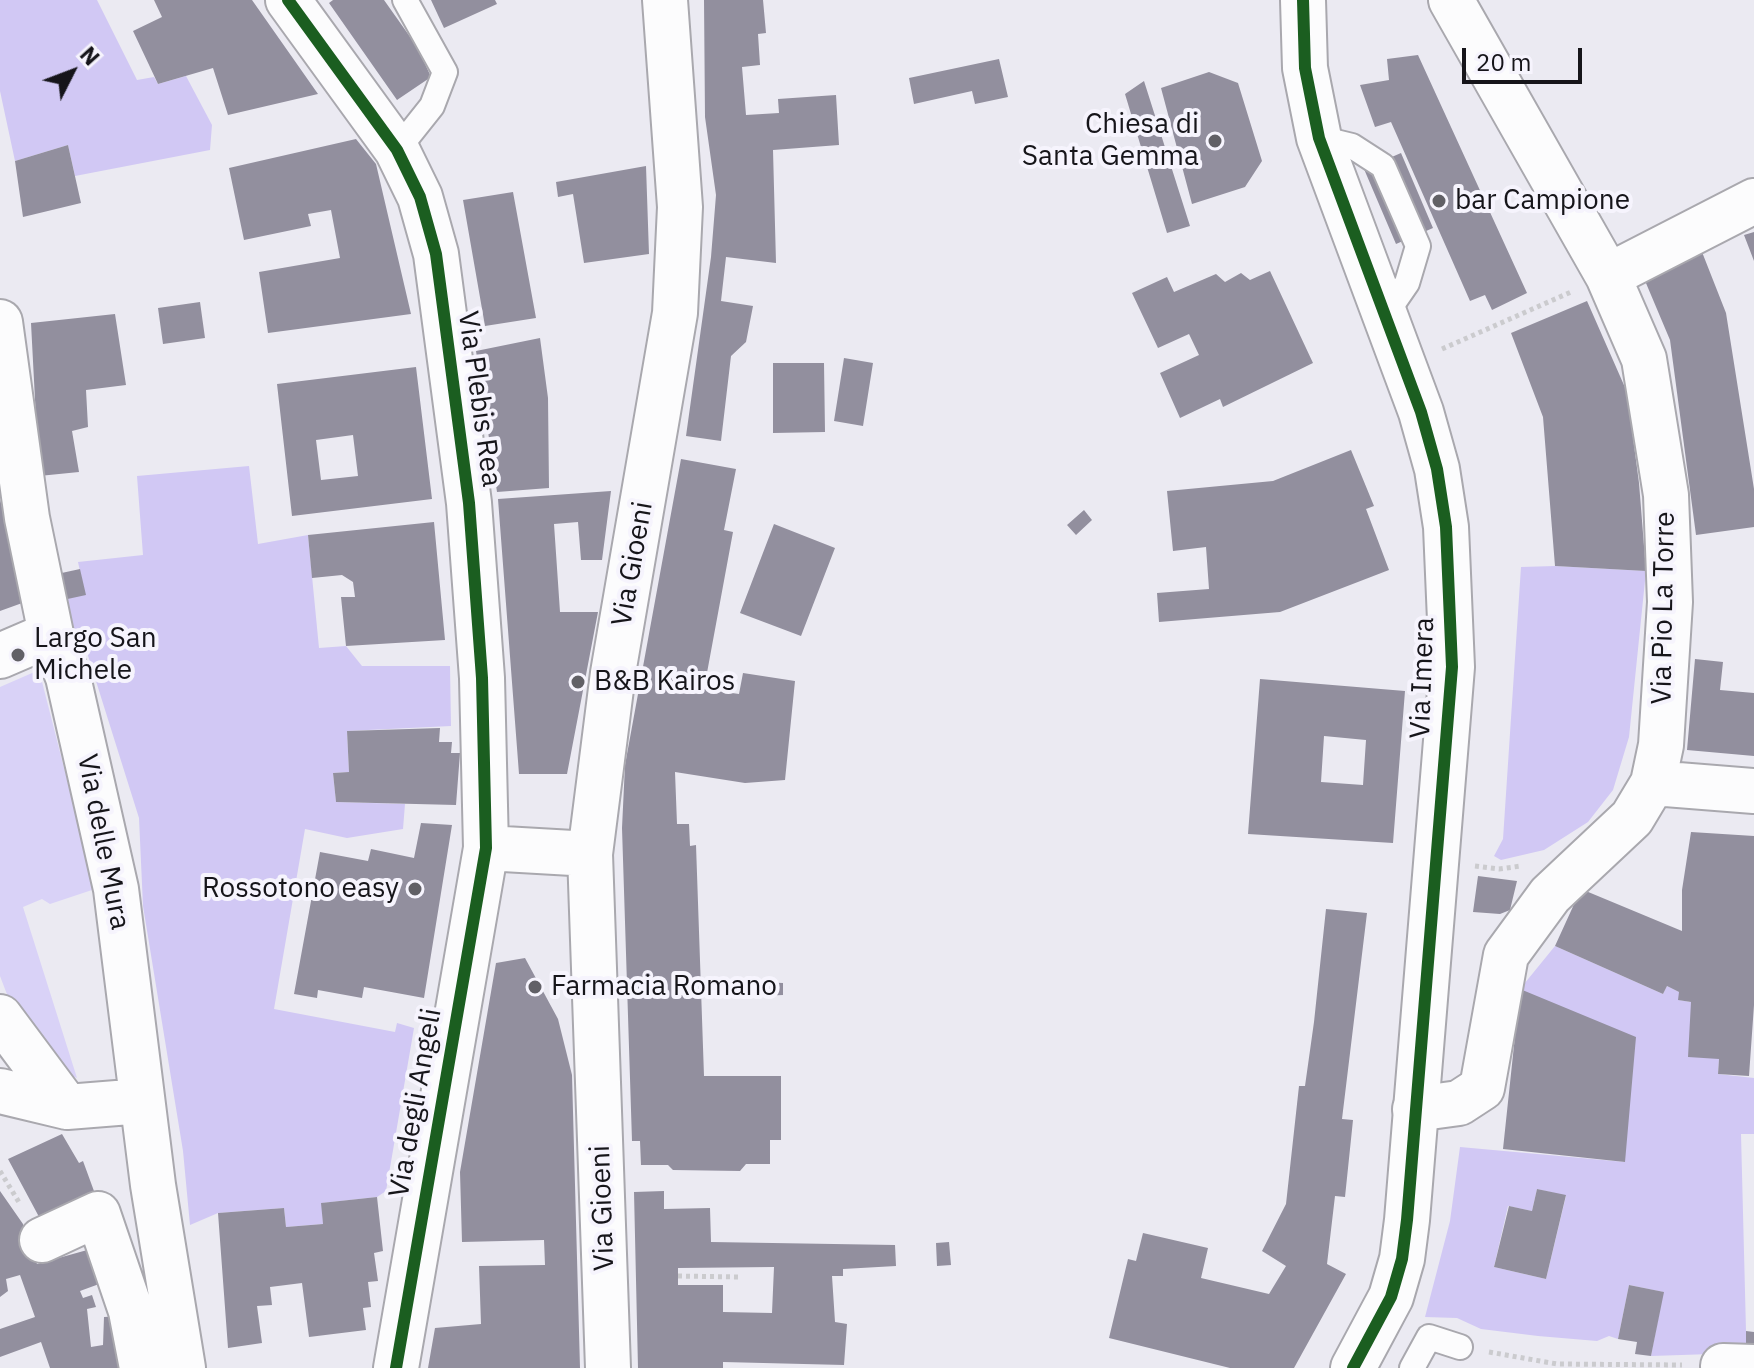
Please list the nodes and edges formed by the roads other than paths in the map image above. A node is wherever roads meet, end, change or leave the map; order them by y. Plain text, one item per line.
1 (288, 0) edge
2 (405, 0) edge
3 (665, 0) edge
4 (1303, 0) edge
5 (1451, 0) edge
6 (397, 150) junction
7 (1754, 201) edge
8 (1608, 276) junction
9 (0, 322) edge
10 (51, 634) junction
11 (0, 656) edge
12 (1653, 783) junction
13 (1754, 791) edge
14 (486, 848) junction
15 (590, 854) junction
16 (0, 1017) edge
17 (0, 1091) edge
18 (142, 1101) junction
19 (67, 1107) junction
20 (1415, 1109) junction
21 (42, 1240) dead end
22 (1460, 1347) road end
23 (142, 1368) edge
24 (183, 1368) edge
25 (396, 1368) edge
26 (608, 1368) edge
27 (1353, 1368) edge
28 (1412, 1368) edge

1 - 6 street, Via Plebis Rea
2 - 6 lane
3 - 15 street, Via Gioeni
4 - 20 street, Via Imera
5 - 8 street, Via Pio La Torre
6 - 14 street, Via Plebis Rea
7 - 8 street
8 - 12 street, Via Pio La Torre
9 - 10 street, Via delle Mura
10 - 11 street
10 - 18 street, Via delle Mura
12 - 13 street
12 - 20 street, Via Pio La Torre
14 - 15 street
14 - 25 street, Via degli Angeli
15 - 26 street, Via Gioeni
16 - 19 street
17 - 19 street
18 - 19 street
18 - 24 street, Via delle Mura
20 - 27 street, Via Imera
21 - 23 street
22 - 28 lane

